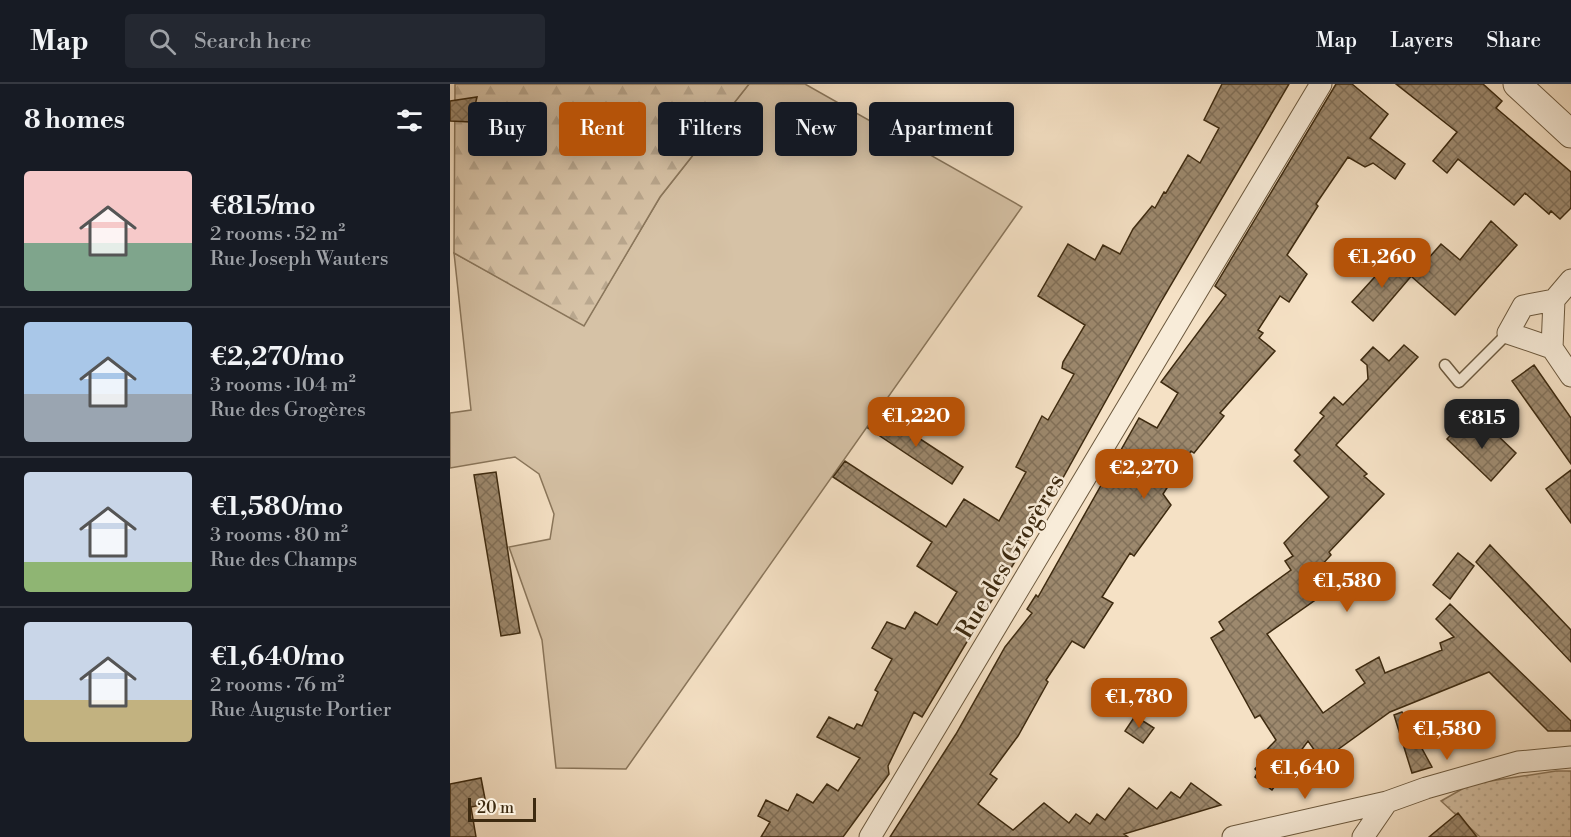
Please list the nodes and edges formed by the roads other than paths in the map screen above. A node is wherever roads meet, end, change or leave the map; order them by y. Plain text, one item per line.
1 (1321, 84) edge
2 (1517, 84) edge
3 (1571, 134) edge
4 (1571, 280) edge
5 (1554, 300) junction
6 (1508, 333) junction
7 (1552, 348) junction
8 (1445, 365) dead end
9 (1571, 376) edge
10 (1571, 757) edge
11 (1386, 802) junction
12 (1288, 831) edge
13 (870, 837) edge
14 (1233, 837) edge
15 (1363, 837) edge

1 - 13 street, Rue des Grogères
2 - 3 street
4 - 5 street
5 - 6 street
5 - 7 street
6 - 7 street
6 - 8 lane
7 - 9 street
10 - 11 street
11 - 12 street
11 - 15 street
12 - 14 street

